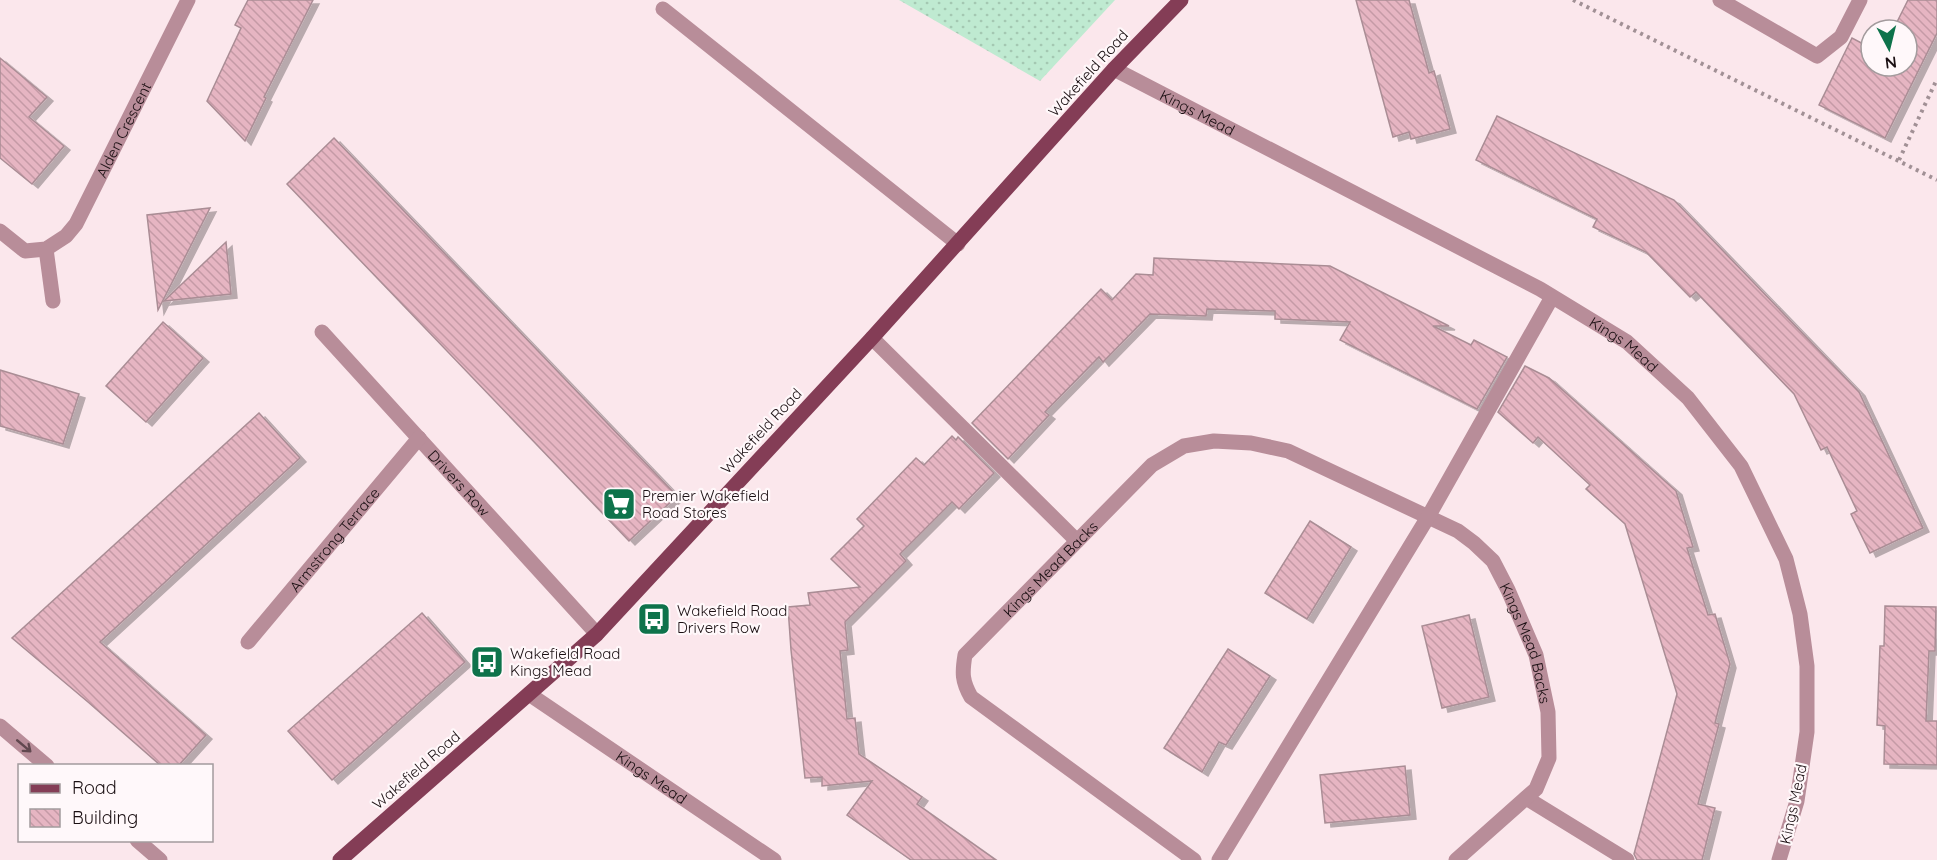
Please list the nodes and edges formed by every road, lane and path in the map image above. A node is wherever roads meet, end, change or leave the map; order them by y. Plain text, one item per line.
1 (188, 0) edge
2 (1180, 0) edge
3 (1573, 0) edge
4 (1720, 0) edge
5 (1860, 0) edge
6 (663, 9) dead end
7 (1114, 69) junction
8 (1937, 79) edge
9 (1899, 160) junction
10 (1937, 180) edge
11 (0, 231) edge
12 (958, 244) junction
13 (46, 249) junction
14 (1552, 297) junction
15 (53, 300) dead end
16 (322, 332) dead end
17 (872, 338) junction
18 (419, 438) junction
19 (1428, 517) junction
20 (1077, 541) junction
21 (597, 634) junction
22 (248, 642) dead end
23 (529, 694) junction
24 (0, 726) edge
25 (46, 764) edge
26 (1526, 798) junction
27 (138, 842) edge
28 (160, 860) edge
29 (340, 860) edge
30 (774, 860) edge
31 (1194, 860) edge
32 (1219, 860) edge
33 (1455, 860) edge
34 (1627, 860) edge
35 (1779, 860) edge

1 - 13 street, Alden Crescent
2 - 7 main road, Wakefield Road
3 - 9 path
4 - 5 street
6 - 12 street
7 - 12 main road, Wakefield Road
7 - 14 street, Kings Mead
8 - 9 path
9 - 10 path
11 - 13 street
12 - 17 main road, Wakefield Road
13 - 15 street
14 - 19 street
14 - 35 street, Kings Mead
16 - 18 street, Drivers Row
17 - 20 street
17 - 21 main road, Wakefield Road
18 - 21 street, Drivers Row
18 - 22 street, Armstrong Terrace
19 - 20 street, Kings Mead Backs
19 - 26 street, Kings Mead Backs
19 - 32 street
20 - 31 street, Kings Mead Backs
21 - 23 main road, Wakefield Road
23 - 29 main road, Wakefield Road
23 - 30 street, Kings Mead
24 -> 25 street
26 - 33 street, Kings Mead Backs
26 - 34 street
27 - 28 street

